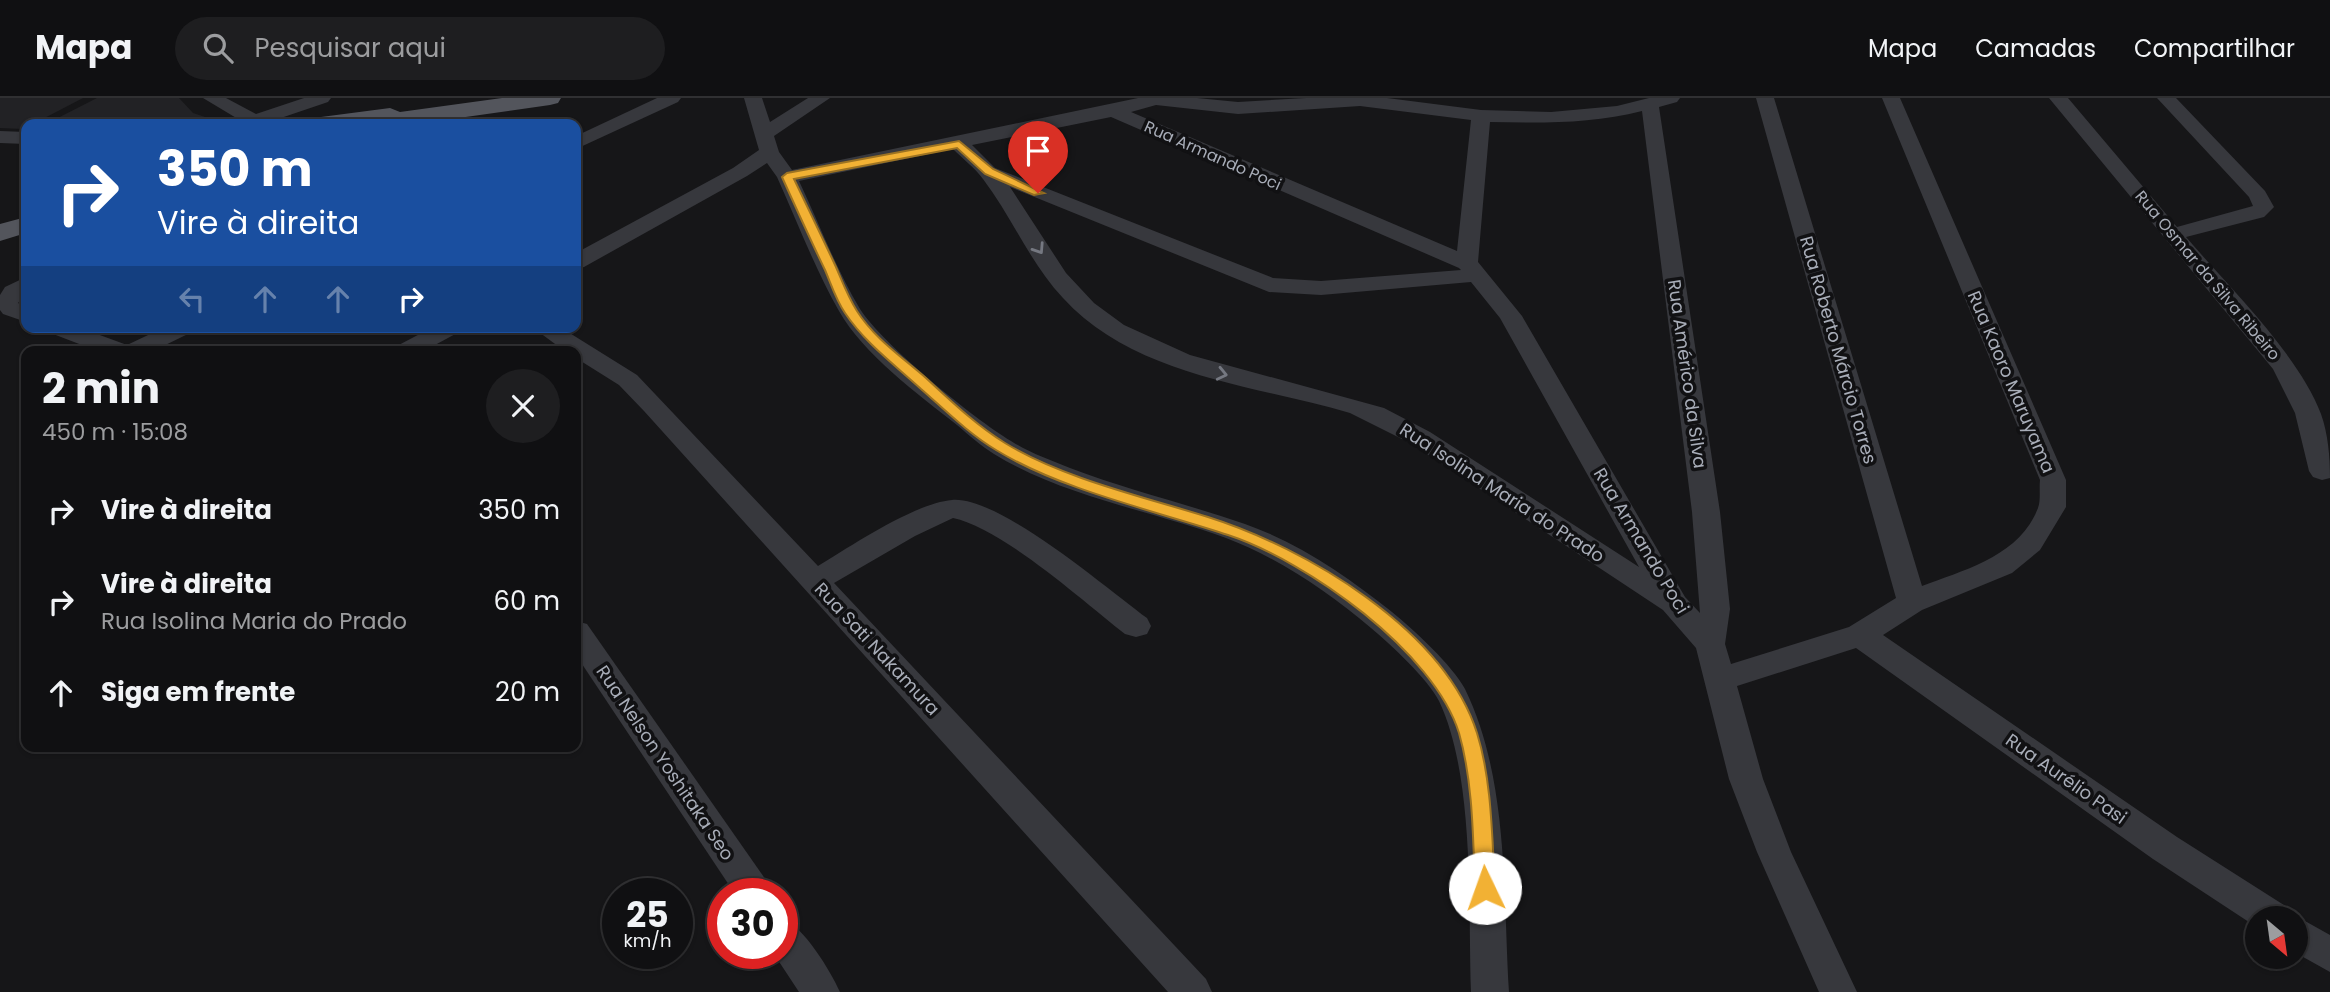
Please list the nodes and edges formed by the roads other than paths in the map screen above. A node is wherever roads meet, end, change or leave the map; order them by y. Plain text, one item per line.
1 (212, 98) edge
2 (322, 98) edge
3 (485, 98) edge
4 (672, 98) edge
5 (753, 98) edge
6 (821, 98) edge
7 (1155, 98) edge
8 (1765, 98) edge
9 (1891, 98) edge
10 (2058, 98) edge
11 (2166, 98) edge
12 (534, 99) edge
13 (1661, 101) edge
14 (1113, 111) junction
15 (1481, 116) junction
16 (417, 118) edge
17 (246, 119) edge
18 (264, 119) edge
19 (0, 137) edge
20 (21, 138) edge
21 (21, 139) edge
22 (581, 141) edge
23 (767, 143) junction
24 (959, 144) junction
25 (0, 145) edge
26 (989, 172) junction
27 (787, 177) junction
28 (1038, 193) junction
29 (1012, 208) junction
30 (21, 227) edge
31 (0, 233) edge
32 (2174, 233) junction
33 (581, 259) edge
34 (1473, 269) junction
35 (15, 291) edge
36 (21, 312) edge
37 (72, 333) edge
38 (172, 333) edge
39 (439, 333) edge
40 (553, 333) edge
41 (107, 346) edge
42 (144, 346) edge
43 (415, 346) edge
44 (573, 346) edge
45 (581, 351) edge
46 (2322, 471) dead end
47 (815, 581) junction
48 (1912, 602) junction
49 (1675, 605) junction
50 (1136, 626) dead end
51 (1860, 635) junction
52 (581, 639) edge
53 (1710, 644) junction
54 (1719, 680) junction
55 (744, 878) edge
56 (2254, 906) edge
57 (2308, 941) edge
58 (2330, 955) edge
59 (798, 958) edge
60 (821, 992) edge
61 (1193, 992) edge
62 (1490, 992) edge
63 (1838, 992) edge

1 - 17 street
2 - 18 street
3 - 16 main road
4 - 22 street
5 - 23 street
6 - 23 street
7 - 14 street
7 - 15 street
8 - 48 street, Rua Roberto Márcio Torres
9 - 48 street, Rua Kaoro Maruyama
10 - 32 street, Rua Osmar da Silva Ribeiro
11 - 32 street
12 - 16 main road
13 - 15 street
13 - 53 street, Rua Américo da Silva
14 - 24 street
14 - 34 street, Rua Armando Poci
15 - 34 street
19 - 20 street
21 - 25 street
23 - 27 street
23 - 33 street
24 - 26 street, Rua Isolina Maria do Prado
24 - 27 street
26 - 28 street
26 - 29 street, Rua Isolina Maria do Prado
27 - 62 street
28 - 29 street
28 - 34 street
29 -> 49 street, Rua Isolina Maria do Prado
30 - 31 main road
32 - 46 street, Rua Osmar da Silva Ribeiro
34 - 49 street, Rua Armando Poci
35 - 36 street
37 - 41 street
38 - 42 street
39 - 43 street
40 - 44 street, Rua Sati Nakamura
45 - 47 street, Rua Sati Nakamura
47 - 50 street
47 - 61 street, Rua Sati Nakamura
48 - 51 street, Rua Kaoro Maruyama
49 - 53 street, Rua Armando Poci
51 - 54 street, Rua Kaoro Maruyama
51 - 56 street, Rua Aurélio Pasi
52 - 55 street, Rua Nelson Yoshitaka Seo
53 - 54 street, Rua Armando Poci
54 - 63 street, Rua Armando Poci
57 - 58 street
59 - 60 street

